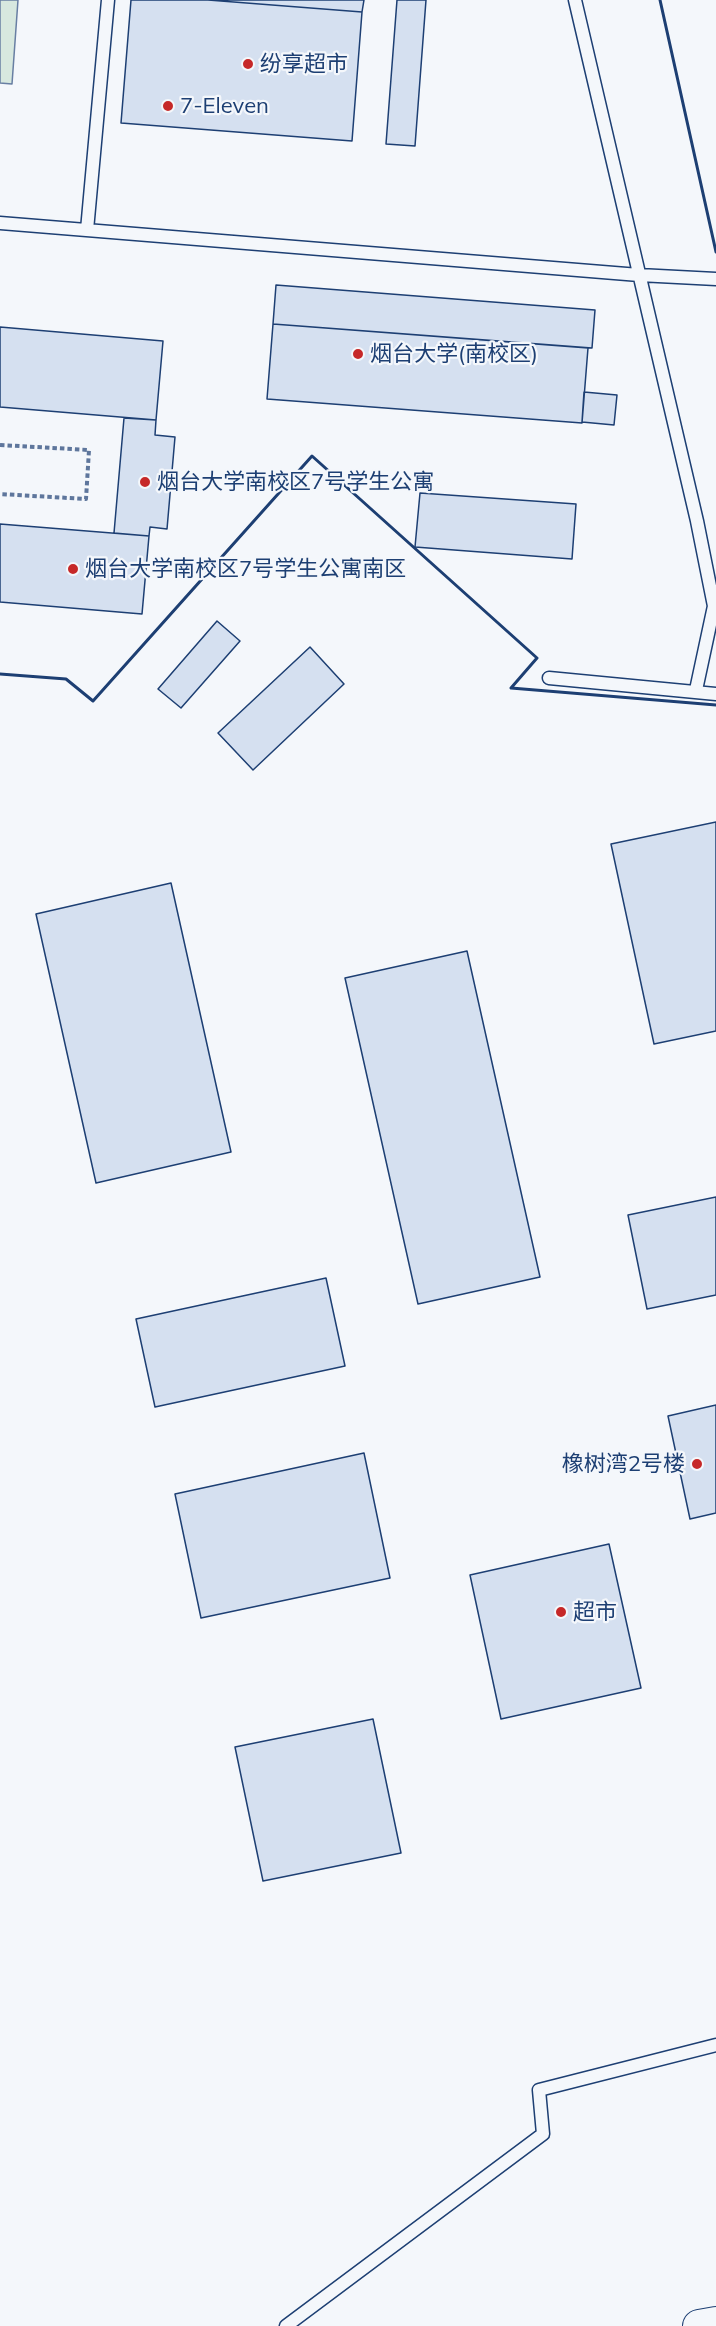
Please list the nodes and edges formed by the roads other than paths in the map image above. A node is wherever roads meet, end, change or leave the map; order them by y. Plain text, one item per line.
1 (108, 0) edge
2 (575, 0) edge
3 (0, 223) edge
4 (87, 230) junction
5 (639, 275) junction
6 (716, 279) edge
7 (549, 678) dead end
8 (696, 690) junction
9 (716, 694) edge
10 (716, 2045) edge
11 (716, 2323) edge
12 (286, 2326) edge
13 (699, 2326) edge

1 - 4 lane
2 - 5 lane
3 - 4 lane
4 - 5 lane
5 - 6 lane
5 - 8 lane
7 - 8 lane
8 - 9 lane
10 - 12 lane
11 - 13 street

